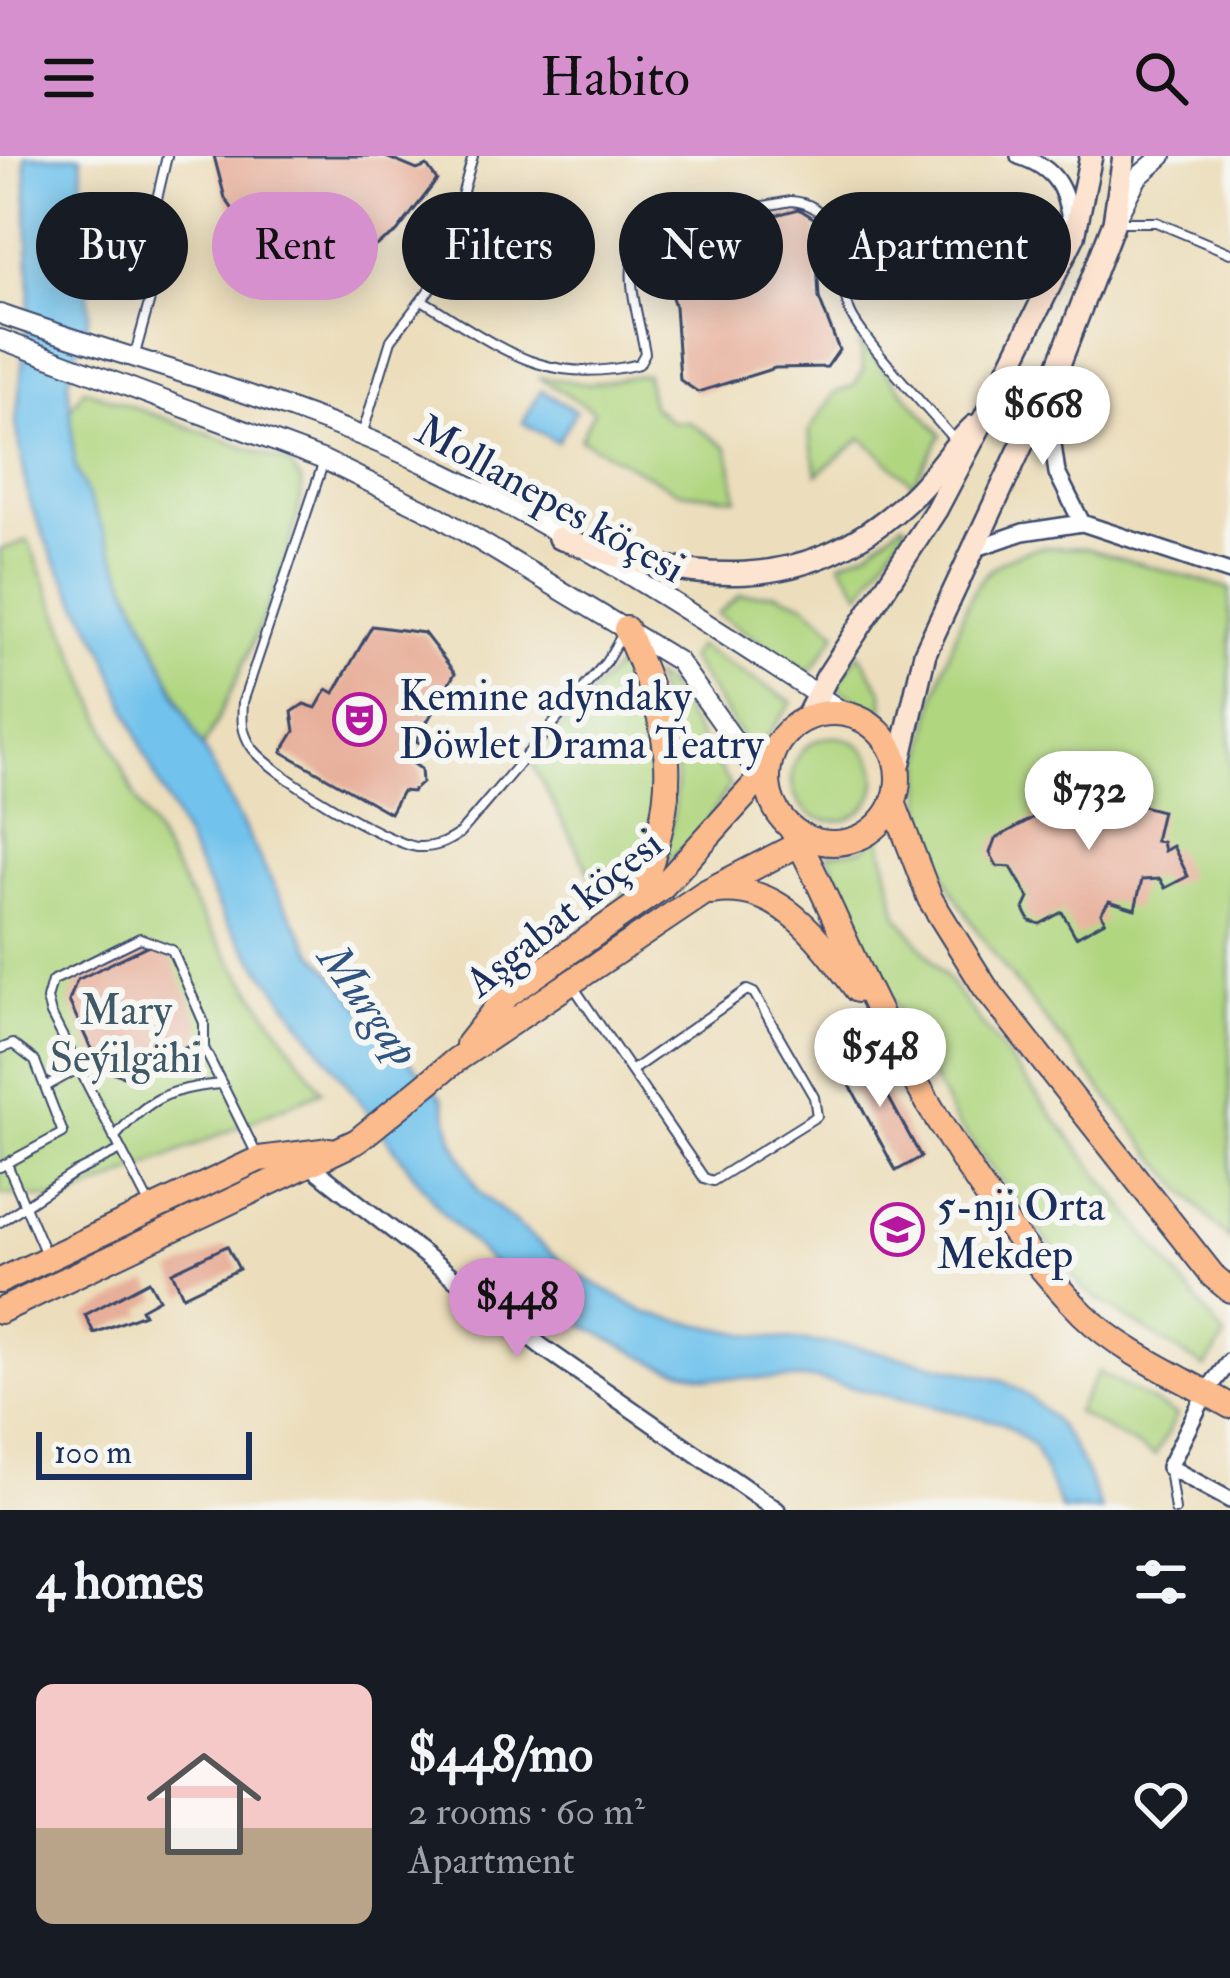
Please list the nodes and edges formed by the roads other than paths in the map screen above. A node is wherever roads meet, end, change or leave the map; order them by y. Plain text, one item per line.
1 (167, 156) edge
2 (472, 156) edge
3 (1019, 156) edge
4 (1091, 156) edge
5 (1124, 156) edge
6 (1162, 156) edge
7 (462, 192) edge
8 (1114, 222) junction
9 (1074, 236) junction
10 (1230, 253) edge
11 (422, 300) joint
12 (6, 316) edge
13 (1028, 329) junction
14 (2, 339) edge
15 (1066, 347) junction
16 (133, 358) junction
17 (199, 381) junction
18 (1046, 394) junction
19 (191, 406) junction
20 (361, 436) junction
21 (961, 447) junction
22 (325, 460) junction
23 (1082, 523) junction
24 (560, 538) junction
25 (974, 549) junction
26 (1230, 572) edge
27 (626, 628) junction
28 (812, 707) junction
29 (898, 770) junction
30 (766, 779) junction
31 (893, 802) junction
32 (800, 837) junction
33 (704, 893) junction
34 (637, 904) junction
35 (572, 985) junction
36 (888, 1030) junction
37 (0, 1049) edge
38 (446, 1068) junction
39 (79, 1069) junction
40 (631, 1071) junction
41 (222, 1084) junction
42 (47, 1086) junction
43 (114, 1138) junction
44 (121, 1150) junction
45 (260, 1159) junction
46 (304, 1161) junction
47 (4, 1166) edge
48 (28, 1209) junction
49 (152, 1209) junction
50 (0, 1222) edge
51 (48, 1258) junction
52 (0, 1281) edge
53 (1230, 1290) edge
54 (0, 1311) edge
55 (1230, 1361) edge
56 (1206, 1392) junction
57 (1230, 1406) edge
58 (1169, 1467) junction
59 (1230, 1500) edge
60 (777, 1510) edge
61 (1175, 1510) edge

1 - 16 lane
2 - 7 lane
3 - 9 street
4 - 9 main road
5 - 8 main road
6 - 8 street
8 - 10 lane
8 - 15 main road
9 - 13 main road
11 - 20 lane
11 - 21 lane
12 - 16 street, Mollanepes köçesi
13 - 15 main road
13 - 21 main road
14 - 19 street, Mollanepes köçesi
15 - 18 main road
16 - 17 street, Mollanepes köçesi
17 - 19 street
17 - 20 street, Mollanepes köçesi
18 - 23 street
18 - 25 main road
19 - 22 street, Mollanepes köçesi
20 - 24 street, Mollanepes köçesi
21 - 24 main road
21 - 28 main road
22 - 27 street, Mollanepes köçesi
22 - 27 lane
23 - 25 street
23 - 26 street
24 - 28 street, Mollanepes köçesi
25 - 29 main road
27 - 30 street, Mollanepes köçesi
27 - 34 main road
28 - 29 main road
28 - 30 main road
29 - 31 main road
30 - 32 main road
30 - 34 main road, Aşgabat köçesi
31 - 32 main road
31 - 53 main road
32 - 33 main road, Aşgabat köçesi
32 - 36 main road
33 - 35 main road, Aşgabat köçesi
33 - 36 main road
34 - 38 main road, Aşgabat köçesi
35 - 38 main road, Aşgabat köçesi
35 - 40 lane
36 - 56 main road
37 - 42 lane
38 - 46 main road, Aşgabat köçesi
39 - 41 lane
39 - 42 lane
39 - 43 lane
40 - 40 lane
41 - 43 lane
41 - 45 lane
42 - 47 lane
43 - 44 lane
44 - 48 lane
44 - 49 lane
45 - 46 main road, Aşgabat köçesi
45 - 49 main road, Aşgabat köçesi
46 - 54 main road, Aşgabat köçesi
46 - 60 street
47 - 48 lane
48 - 50 lane
48 - 51 lane
49 - 51 main road, Aşgabat köçesi
51 - 52 main road, Aşgabat köçesi
55 - 56 street
56 - 57 main road
56 - 58 street
58 - 59 street
58 - 61 lane

